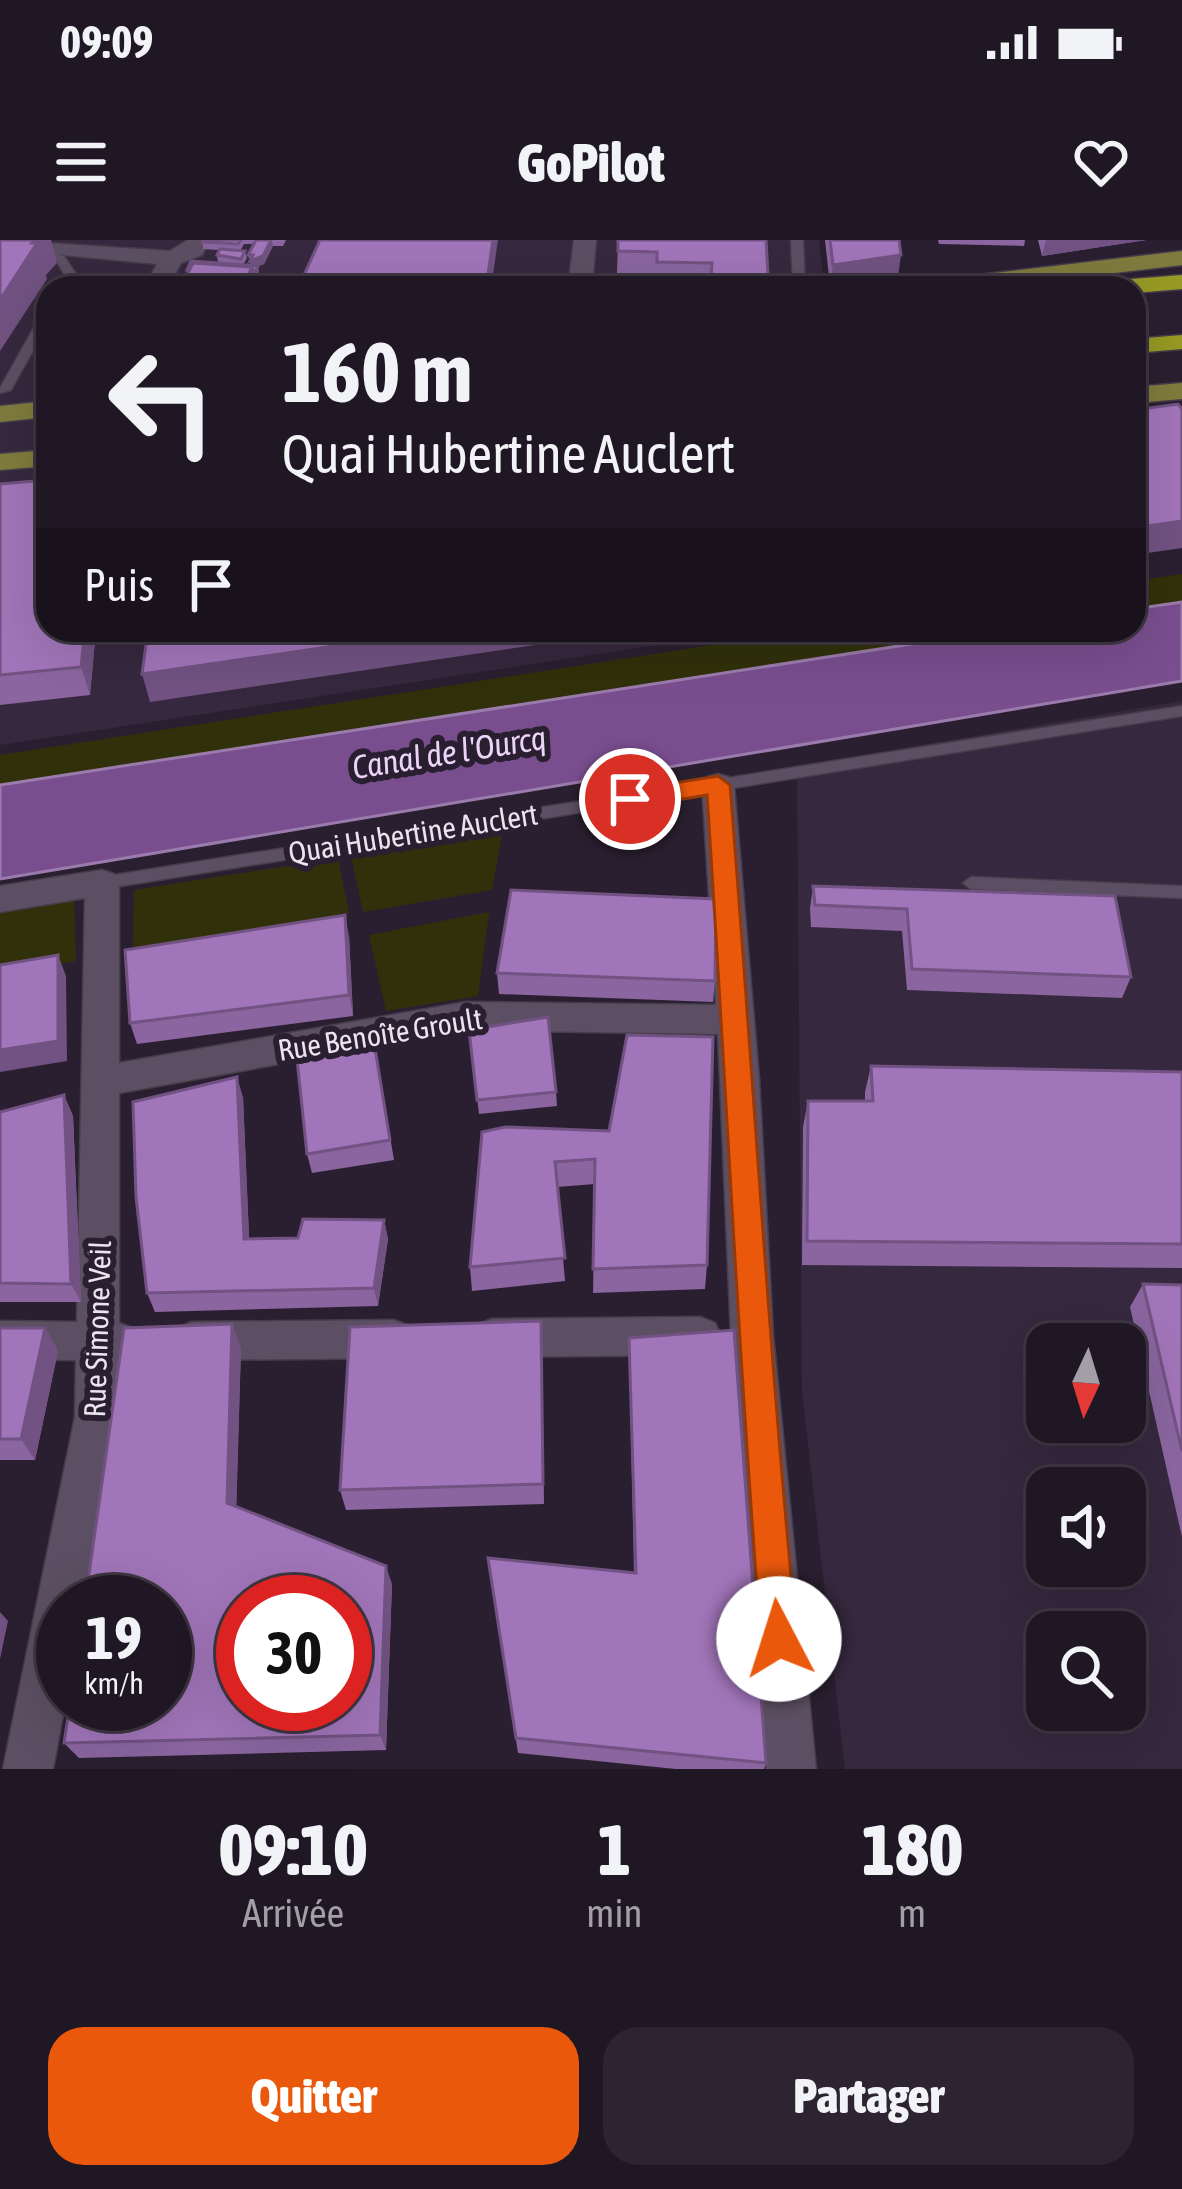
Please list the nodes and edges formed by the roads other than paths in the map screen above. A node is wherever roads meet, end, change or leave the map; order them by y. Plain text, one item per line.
1 (199, 240) edge
2 (585, 240) edge
3 (796, 240) edge
4 (0, 242) edge
5 (87, 244) edge
6 (48, 245) junction
7 (172, 258) junction
8 (1182, 258) edge
9 (69, 276) edge
10 (162, 276) edge
11 (581, 276) edge
12 (798, 276) edge
13 (1029, 276) edge
14 (1182, 282) edge
15 (1146, 285) edge
16 (36, 335) edge
17 (1182, 342) edge
18 (1146, 345) edge
19 (36, 390) edge
20 (1182, 391) edge
21 (1146, 394) edge
22 (2, 398) edge
23 (36, 407) edge
24 (36, 432) edge
25 (0, 434) edge
26 (36, 459) edge
27 (0, 462) edge
28 (1182, 711) edge
29 (718, 785) junction
30 (102, 883) junction
31 (971, 883) dead end
32 (1182, 892) edge
33 (0, 899) edge
34 (733, 1020) junction
35 (103, 1081) junction
36 (752, 1335) junction
37 (0, 1340) edge
38 (99, 1342) junction
39 (28, 1769) edge
40 (790, 1769) edge

1 - 7 street
2 - 11 street
3 - 12 lane
4 - 6 street
5 - 6 street
5 - 7 street
6 - 9 lane
7 - 10 street
8 - 13 main road
14 - 15 highway
16 - 22 lane
17 - 18 highway
19 - 22 main road
20 - 21 main road
22 - 23 main road
24 - 25 main road
26 - 27 main road
28 - 29 lane, Quai Hubertine Auclert
29 - 30 lane, Quai Hubertine Auclert
29 - 34 street
30 - 33 street, Quai Hubertine Auclert
30 - 35 street, Rue Simone Veil
31 - 32 lane
34 - 35 street, Rue Benoîte Groult
34 - 36 street
35 - 38 street, Rue Simone Veil
36 - 38 street
36 - 40 street
37 - 38 street
38 - 39 street, Rue Simone Veil

